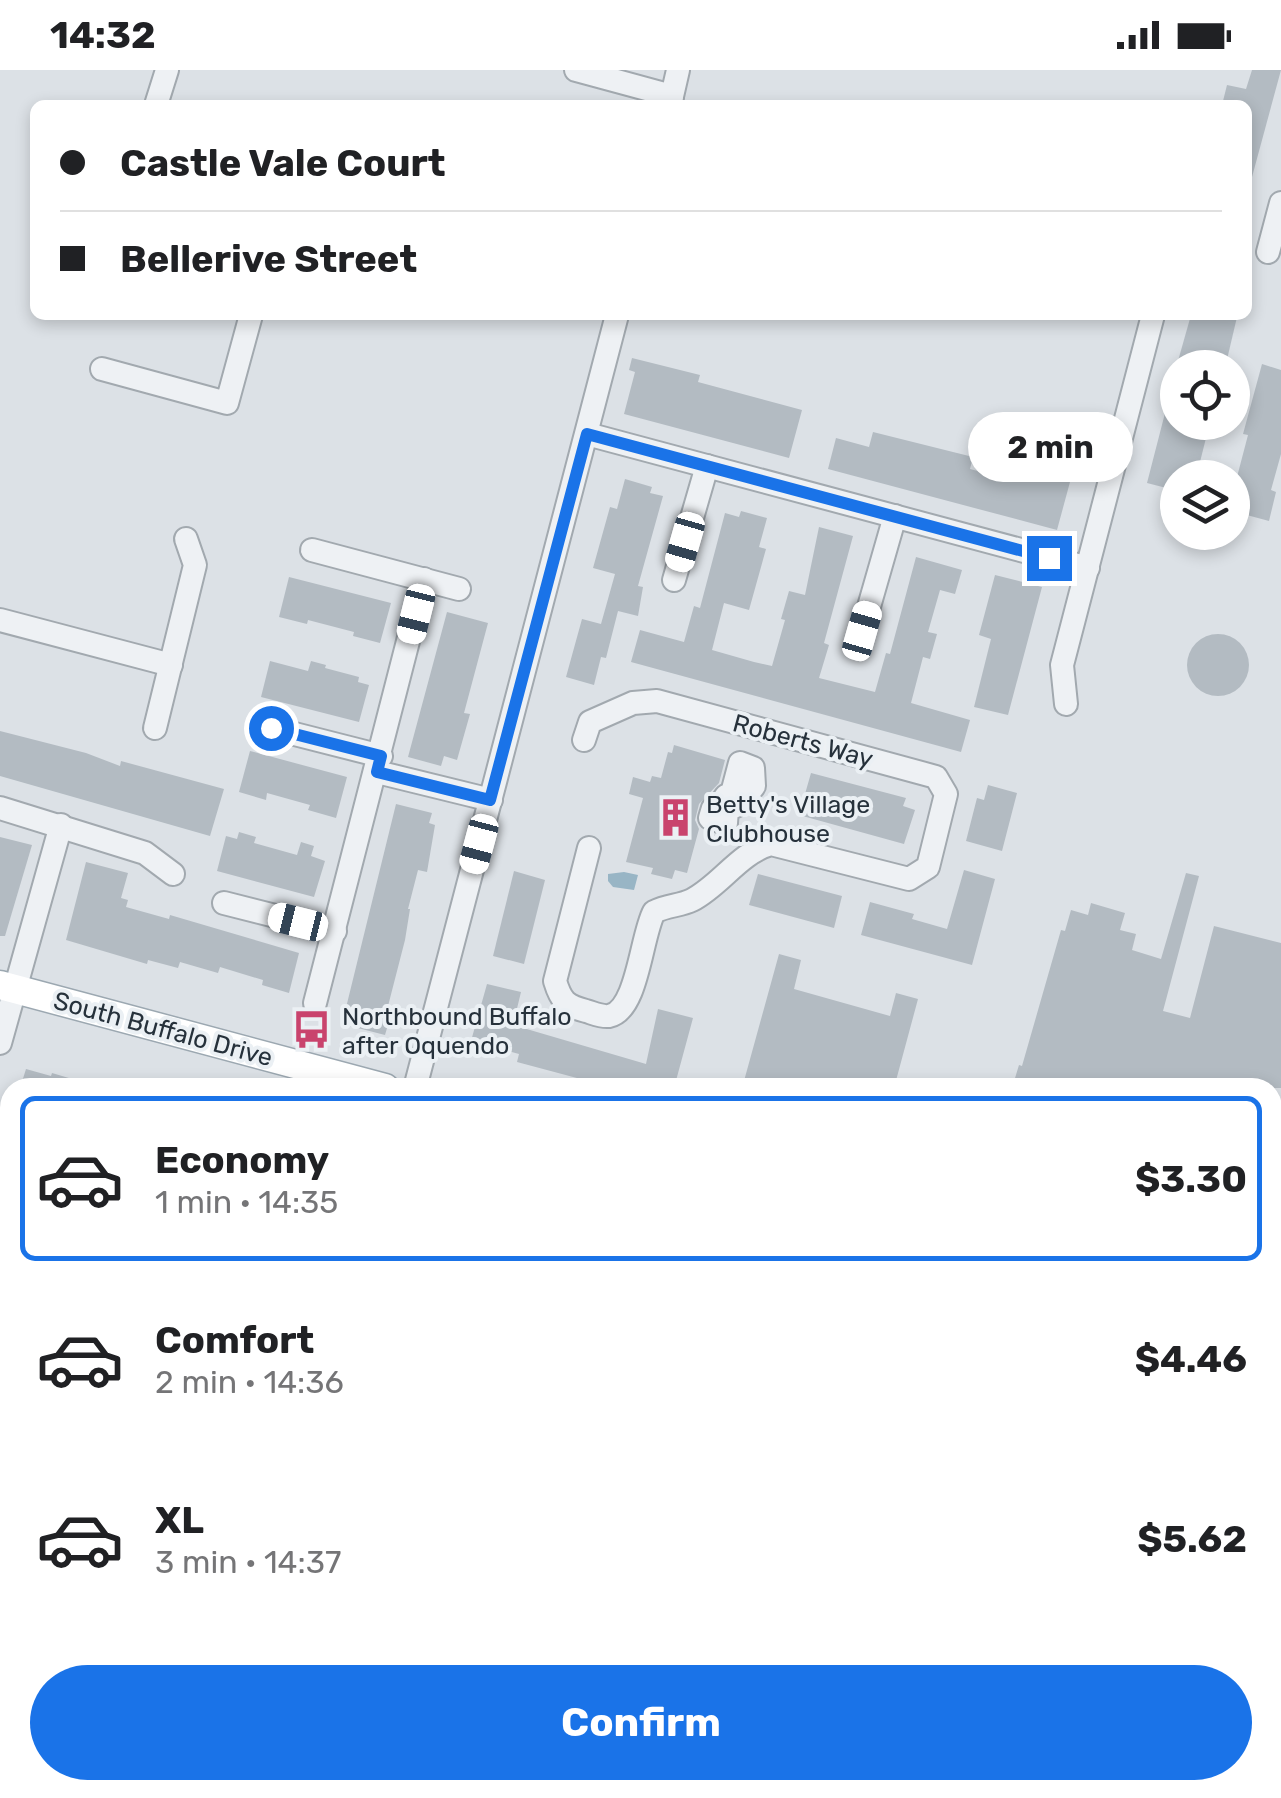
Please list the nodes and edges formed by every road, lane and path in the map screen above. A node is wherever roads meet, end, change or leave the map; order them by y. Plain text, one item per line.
1 (167, 70) edge
2 (576, 70) edge
3 (678, 70) edge
4 (158, 100) edge
5 (671, 100) edge
6 (1281, 203) edge
7 (1266, 251) edge
8 (251, 320) edge
9 (616, 320) edge
10 (1152, 320) edge
11 (102, 369) dead end
12 (587, 434) junction
13 (707, 466) junction
14 (895, 516) junction
15 (186, 538) dead end
16 (312, 550) dead end
17 (1088, 568) junction
18 (424, 579) junction
19 (674, 580) dead end
20 (459, 589) dead end
21 (0, 620) edge
22 (862, 631) dead end
23 (171, 665) junction
24 (1066, 704) dead end
25 (154, 728) dead end
26 (271, 728) dead end
27 (584, 740) dead end
28 (379, 764) junction
29 (490, 800) junction
30 (0, 808) edge
31 (61, 825) junction
32 (589, 848) dead end
33 (173, 874) dead end
34 (224, 902) dead end
35 (334, 931) junction
36 (8, 988) edge
37 (316, 1003) dead end
38 (0, 1043) edge
39 (347, 1078) edge
40 (418, 1078) edge

1 - 4 street
2 - 5 street
3 - 5 street
6 - 7 street
8 - 11 street
9 - 12 street
10 - 17 street
12 - 13 street
12 - 29 street
13 - 14 street
13 - 19 street
14 - 17 street
14 - 22 street
15 - 23 street
16 - 18 street
17 - 24 street
18 - 20 street
18 - 28 street
21 - 23 street
23 - 25 street
26 - 28 street
27 - 32 street, Roberts Way
28 - 29 street
28 - 35 street
29 - 40 street
30 - 31 street
31 - 33 street
31 - 36 street
34 - 35 street
35 - 37 street
36 - 38 street
36 - 39 main road, South Buffalo Drive

